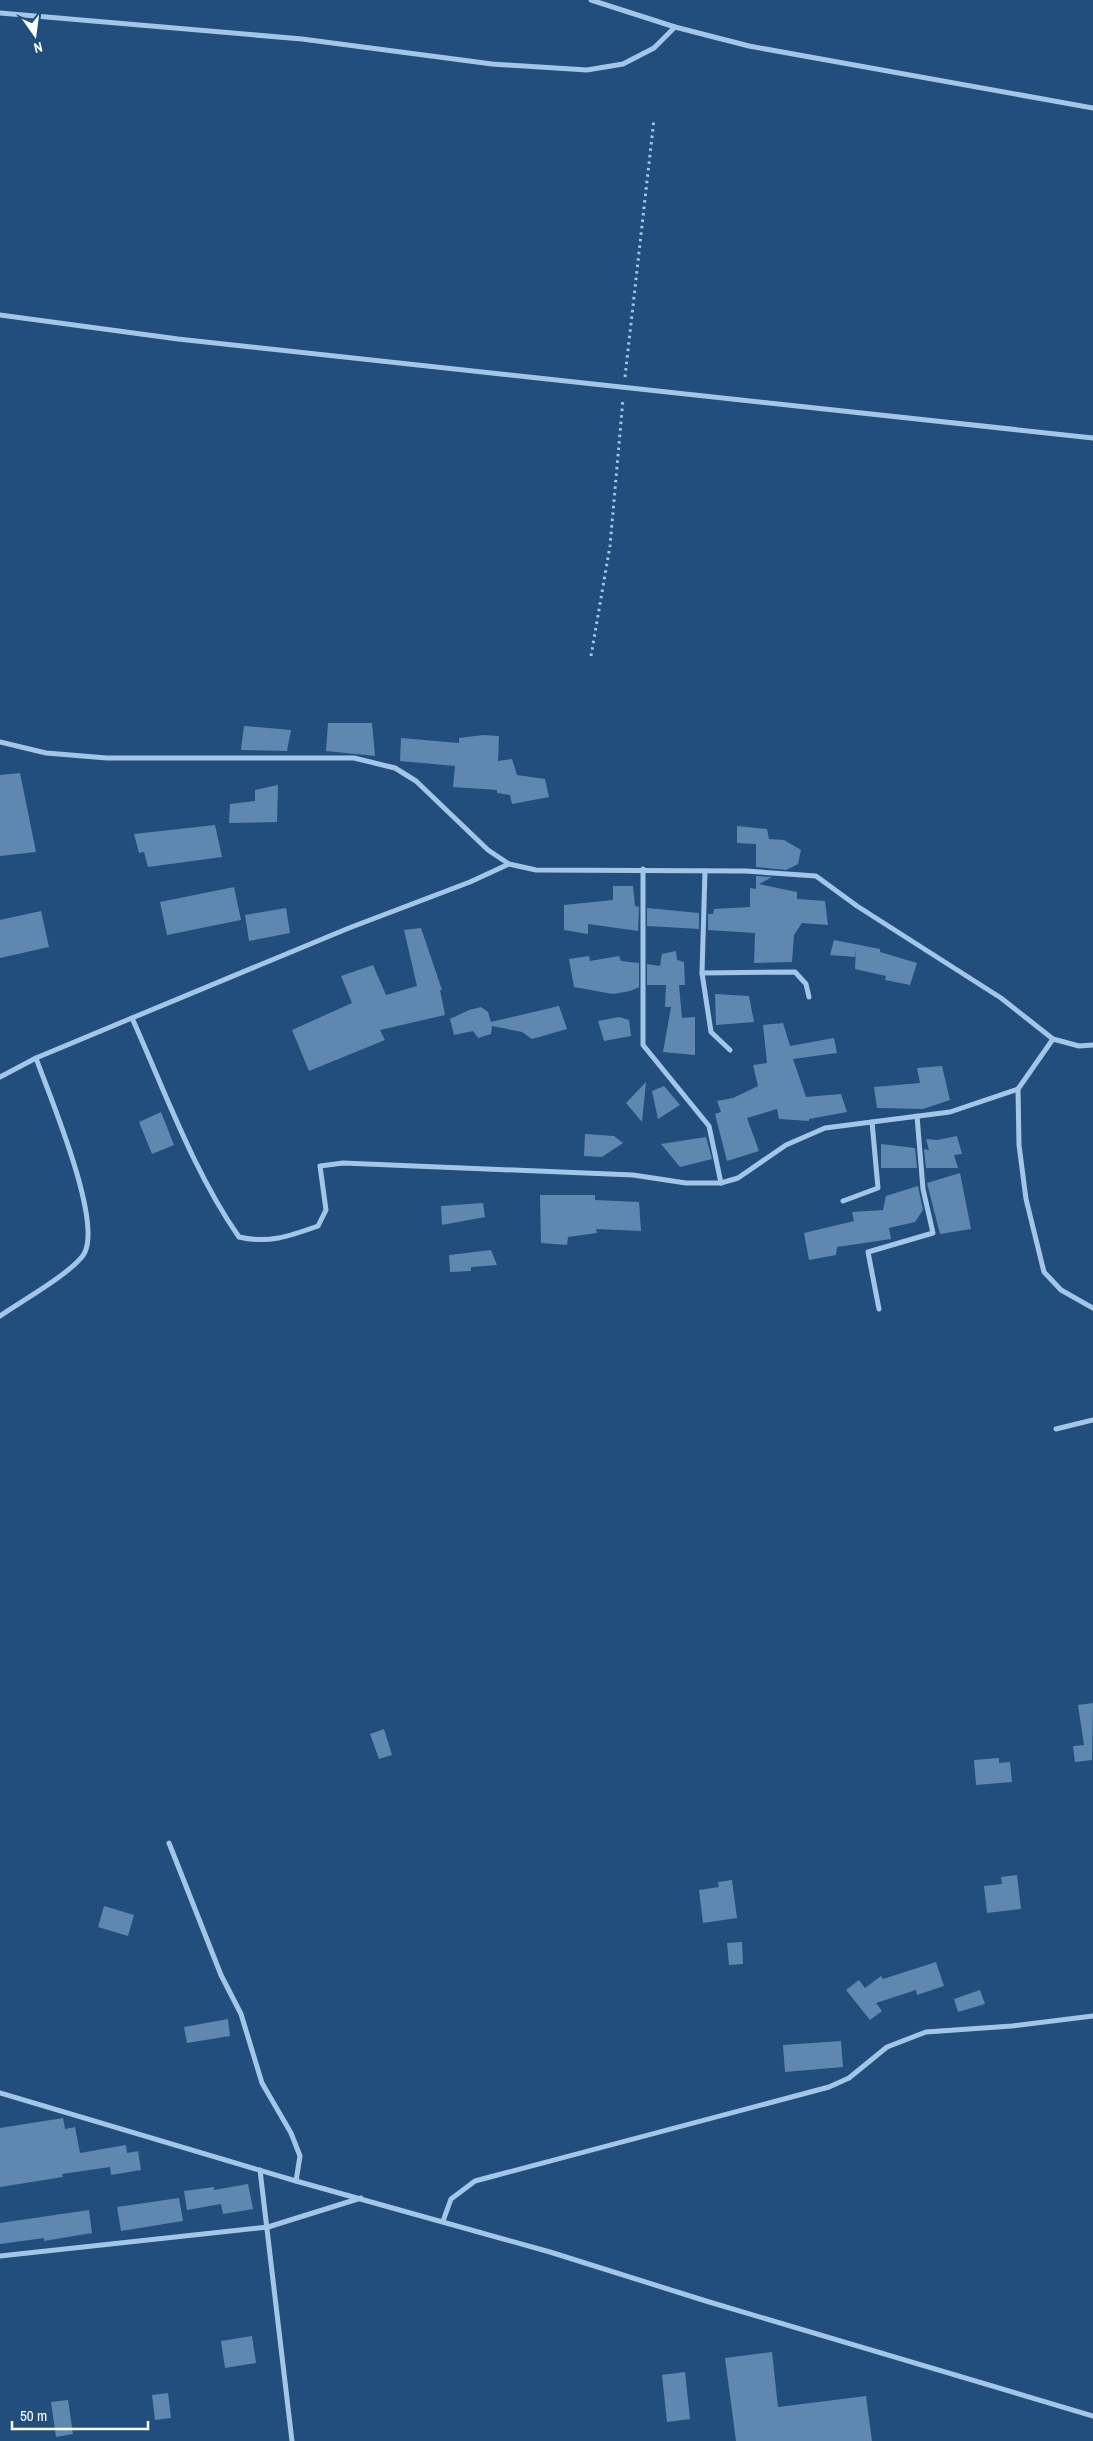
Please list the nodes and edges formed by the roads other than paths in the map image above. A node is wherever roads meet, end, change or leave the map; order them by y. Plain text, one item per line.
1 (591, 0) edge
2 (0, 13) edge
3 (675, 28) junction
4 (1093, 108) edge
5 (0, 315) edge
6 (1093, 438) edge
7 (0, 742) edge
8 (509, 864) junction
9 (643, 869) junction
10 (705, 871) junction
11 (702, 973) junction
12 (809, 997) dead end
13 (132, 1018) junction
14 (1053, 1039) junction
15 (1093, 1045) edge
16 (730, 1050) dead end
17 (36, 1058) junction
18 (0, 1078) edge
19 (1018, 1089) junction
20 (917, 1116) junction
21 (872, 1122) junction
22 (721, 1182) junction
23 (843, 1201) dead end
24 (1093, 1308) edge
25 (878, 1309) dead end
26 (0, 1316) edge
27 (1093, 1420) edge
28 (1056, 1429) dead end
29 (169, 1843) dead end
30 (1093, 2016) edge
31 (0, 2093) edge
32 (260, 2170) junction
33 (296, 2181) junction
34 (362, 2198) junction
35 (443, 2221) junction
36 (268, 2227) junction
37 (0, 2256) edge
38 (1093, 2416) edge
39 (292, 2441) edge

1 - 3 street
2 - 3 street
3 - 4 street
5 - 6 street
7 - 8 street
8 - 9 street
8 - 13 street
9 - 10 street
9 - 22 street
10 - 11 street
10 - 14 street
11 - 12 street
11 - 16 street
13 - 17 street
13 - 22 street
14 - 15 street
14 - 19 street
17 - 18 street
17 - 26 street
19 - 20 street
19 - 24 street
20 - 21 street
20 - 25 street
21 - 22 street
21 - 23 street
27 - 28 street
29 - 33 street
30 - 35 street
31 - 32 street
32 - 33 street
32 - 36 street
33 - 34 street
34 - 35 street
34 - 36 street
35 - 38 street
36 - 37 street
36 - 39 street

